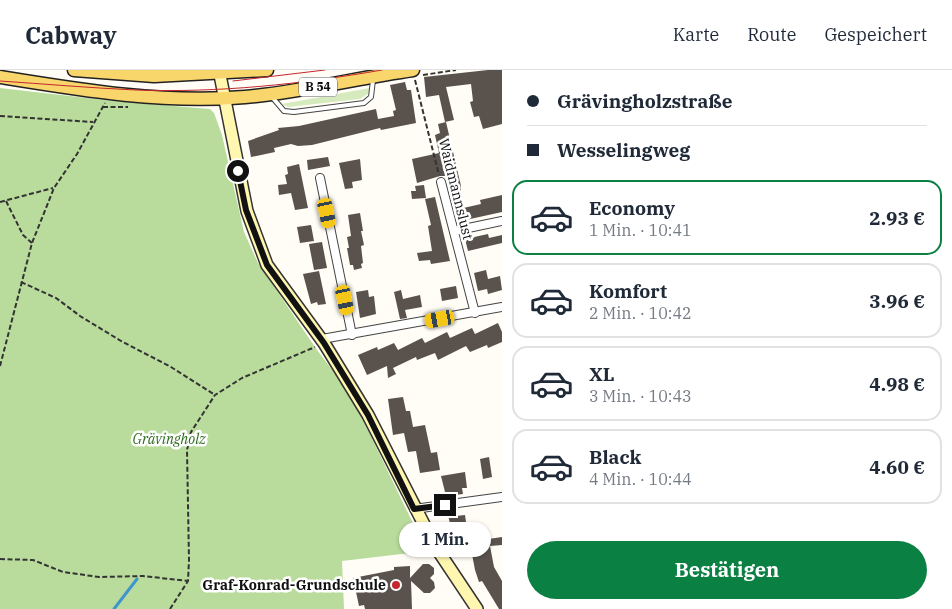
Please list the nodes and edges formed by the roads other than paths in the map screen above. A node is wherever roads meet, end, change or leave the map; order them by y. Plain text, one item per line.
1 (74, 70) edge
2 (267, 70) edge
3 (413, 70) edge
4 (219, 72) edge
5 (373, 76) junction
6 (0, 77) edge
7 (269, 94) junction
8 (223, 98) junction
9 (320, 178) dead end
10 (441, 182) road end
11 (502, 221) edge
12 (454, 231) junction
13 (502, 307) edge
14 (475, 313) junction
15 (352, 335) junction
16 (323, 341) junction
17 (502, 497) edge
18 (414, 509) junction
19 (478, 609) edge

1 - 4 main road
2 - 4 main road
3 - 5 main road, B 54
4 - 8 main road
5 - 7 main road, B 54
5 - 7 lane
6 - 8 main road, B 54
7 - 8 main road, B 54
8 - 16 main road
9 - 15 street
10 - 12 street, Waidmannslust
11 - 12 street
12 - 14 street, Waidmannslust
13 - 14 street
14 - 15 street
15 - 16 street
16 - 18 main road
17 - 18 street
18 - 19 main road

